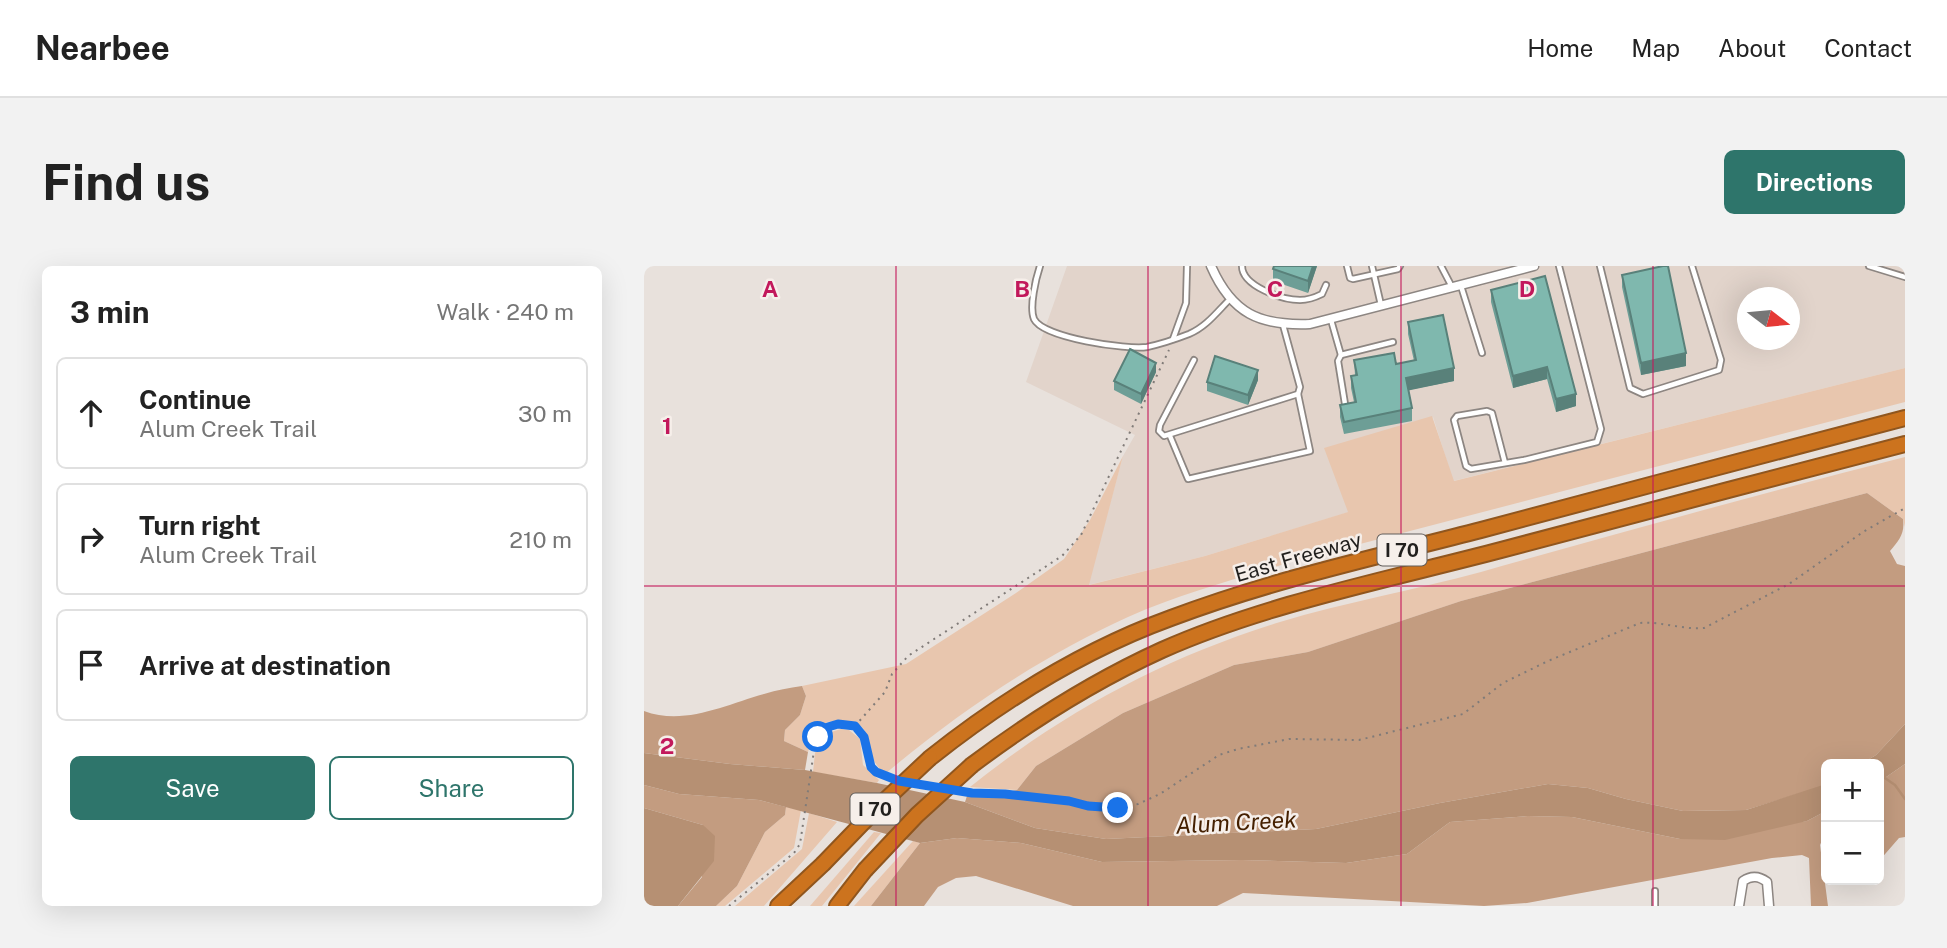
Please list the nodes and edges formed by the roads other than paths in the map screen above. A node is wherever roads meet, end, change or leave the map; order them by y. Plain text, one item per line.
1 (1040, 266) edge
2 (1187, 266) edge
3 (1211, 266) edge
4 (1242, 266) edge
5 (1347, 266) edge
6 (1372, 266) edge
7 (1400, 266) edge
8 (1441, 266) edge
9 (1534, 266) edge
10 (1559, 266) edge
11 (1600, 266) edge
12 (1692, 266) edge
13 (1869, 266) edge
14 (1374, 274) junction
15 (1905, 277) edge
16 (1326, 285) dead end
17 (1456, 286) junction
18 (1231, 301) junction
19 (1382, 306) junction
20 (1331, 319) junction
21 (1283, 325) junction
22 (1173, 339) junction
23 (1393, 342) dead end
24 (1482, 353) dead end
25 (1341, 355) junction
26 (1194, 360) dead end
27 (1298, 394) junction
28 (1345, 404) edge
29 (1905, 418) edge
30 (1170, 436) junction
31 (1905, 444) edge
32 (1505, 463) junction
33 (824, 864) junction
34 (1655, 891) dead end
35 (778, 906) edge
36 (791, 906) edge
37 (837, 906) edge
38 (1655, 906) edge
39 (1740, 906) edge
40 (1769, 906) edge

1 - 22 lane
2 - 22 lane
3 - 18 street
4 - 16 lane
5 - 14 lane
6 - 14 lane
7 - 14 lane
8 - 17 lane
9 - 17 street
10 - 32 lane
11 - 12 lane
13 - 15 lane
14 - 19 lane
17 - 19 street
17 - 24 lane
18 - 21 street
18 - 22 lane
19 - 20 street
20 - 21 street
20 - 25 lane
21 - 27 lane
23 - 25 lane
25 - 28 lane
26 - 30 lane
27 - 30 lane
27 - 30 lane
29 - 33 highway, East Freeway / I 70, bridge
31 - 37 highway, I 70, bridge
32 - 32 lane
33 - 35 highway
33 - 36 highway, East Freeway / I 70
34 - 38 lane
39 - 40 street

